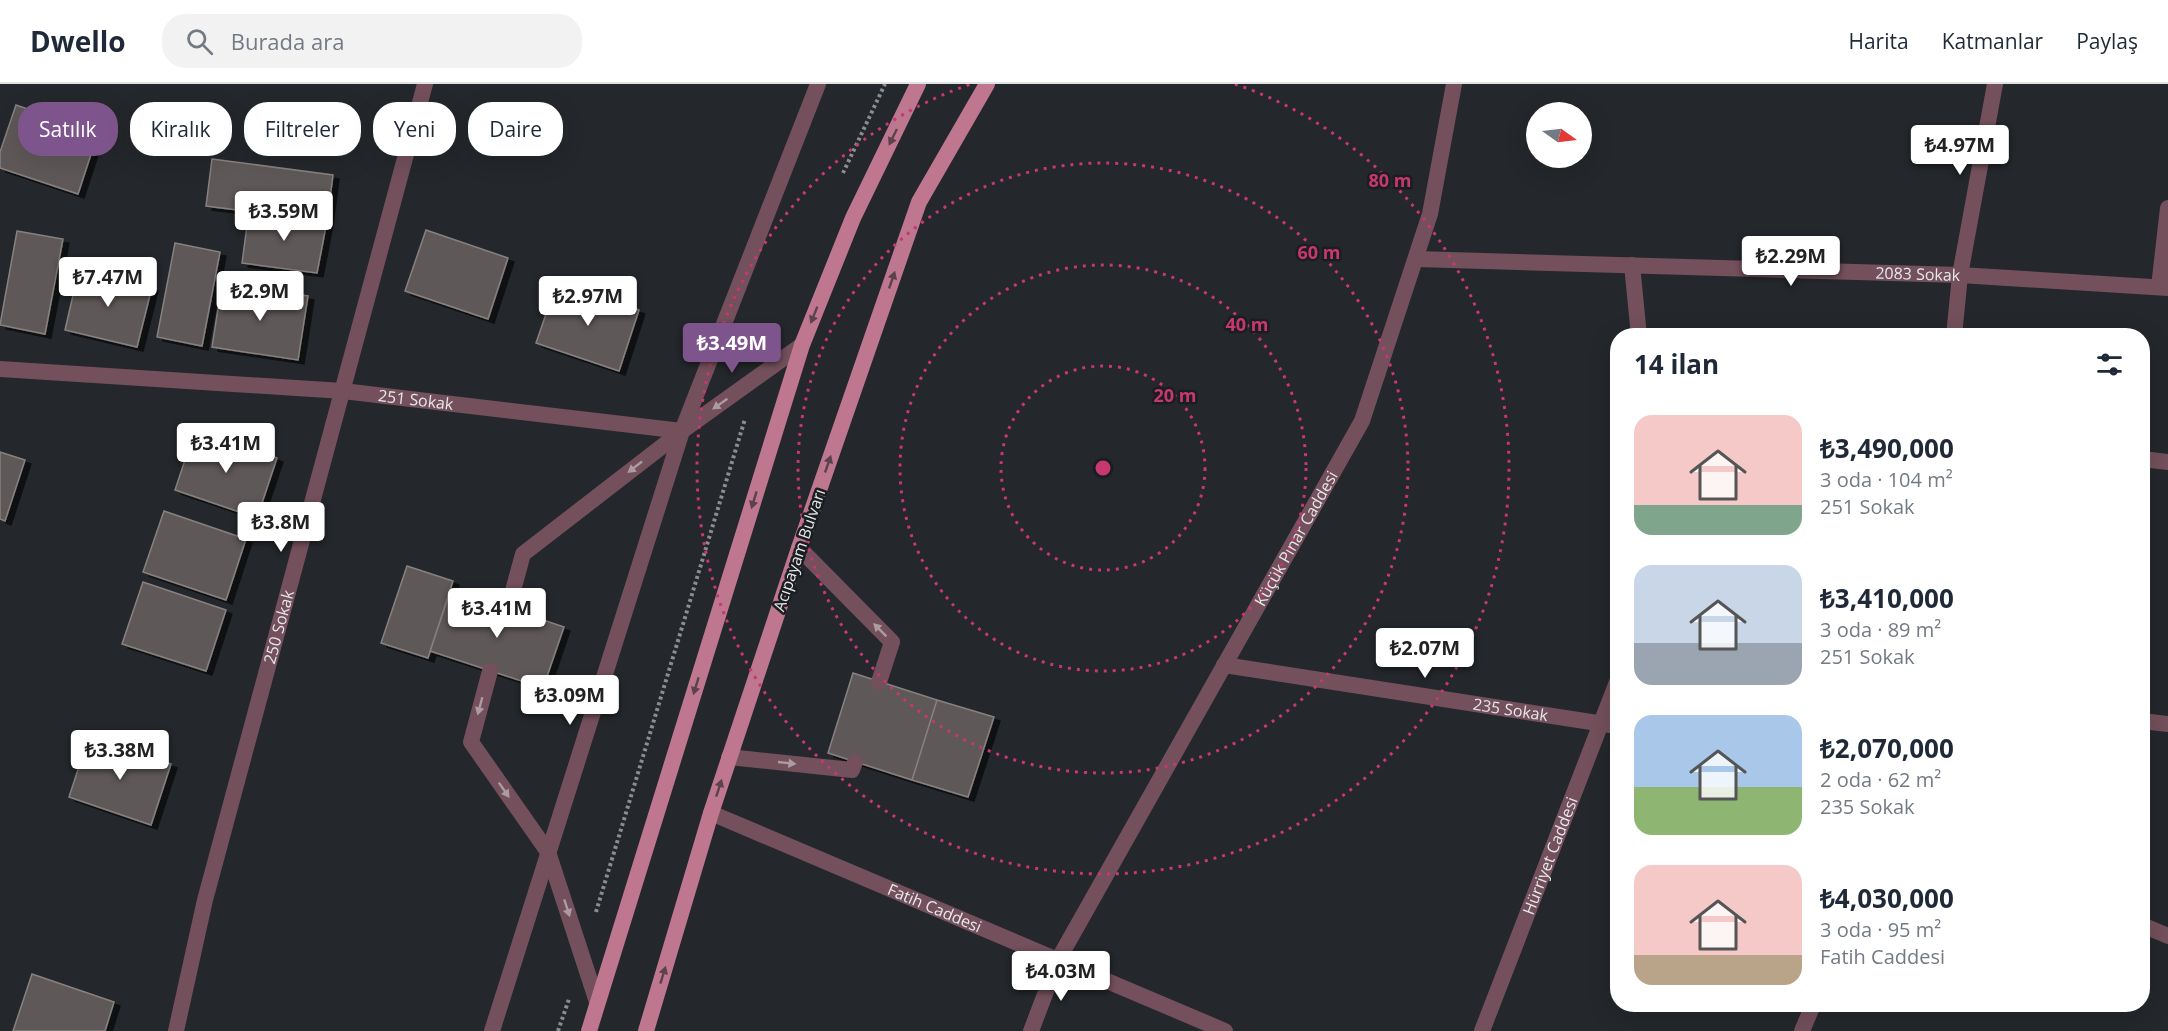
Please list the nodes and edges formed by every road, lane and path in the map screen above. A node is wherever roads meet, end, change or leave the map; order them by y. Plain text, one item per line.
1 (425, 84) edge
2 (818, 84) edge
3 (918, 84) edge
4 (987, 84) edge
5 (1454, 84) edge
6 (1995, 84) edge
7 (2168, 208) edge
8 (1416, 259) junction
9 (1632, 265) junction
10 (1960, 275) junction
11 (2163, 287) edge
12 (1638, 328) edge
13 (1955, 328) edge
14 (802, 345) junction
15 (0, 369) edge
16 (343, 391) junction
17 (682, 431) junction
18 (2150, 460) edge
19 (2168, 462) edge
20 (799, 548) junction
21 (508, 609) dead end
22 (1224, 666) junction
23 (490, 671) dead end
24 (879, 682) dead end
25 (2150, 722) edge
26 (1609, 724) edge
27 (2168, 724) edge
28 (729, 758) junction
29 (855, 762) dead end
30 (711, 813) junction
31 (548, 852) junction
32 (2150, 928) edge
33 (2168, 936) edge
34 (1058, 960) junction
35 (597, 1002) junction
36 (1810, 1012) edge
37 (176, 1031) edge
38 (492, 1031) edge
39 (589, 1031) edge
40 (646, 1031) edge
41 (1031, 1031) edge
42 (1225, 1031) edge
43 (1482, 1031) edge
44 (1802, 1031) edge

1 - 16 street, 250 Sokak
2 - 17 street
3 -> 14 main road
20 -> 4 main road, Acıpayam Bulvarı
5 - 8 street, Küçük Pınar Caddesi
6 - 10 street
7 - 11 street
8 - 9 street, 2083 Sokak
8 - 22 street, Küçük Pınar Caddesi
9 - 10 street, 2083 Sokak
9 - 12 street
10 - 11 street, 2083 Sokak
10 - 13 street
14 -> 17 street
14 -> 35 main road
15 - 16 street, 251 Sokak
16 - 17 street, 251 Sokak
16 - 37 street, 250 Sokak
17 -> 21 street
17 - 31 street
18 - 19 street
24 -> 20 street
20 - 28 main road, Acıpayam Bulvarı
22 - 26 street, 235 Sokak
22 - 34 street, Küçük Pınar Caddesi
23 -> 31 street
25 - 27 street
26 - 43 street, Hürriyet Caddesi
28 -> 29 street
30 -> 28 main road, Acıpayam Bulvarı
30 - 34 street, Fatih Caddesi
40 -> 30 main road, Acıpayam Bulvarı
31 -> 35 street
31 - 38 street
32 - 33 street
34 - 41 street, Küçük Pınar Caddesi
34 - 42 street, Fatih Caddesi
35 - 39 main road
36 - 44 street

